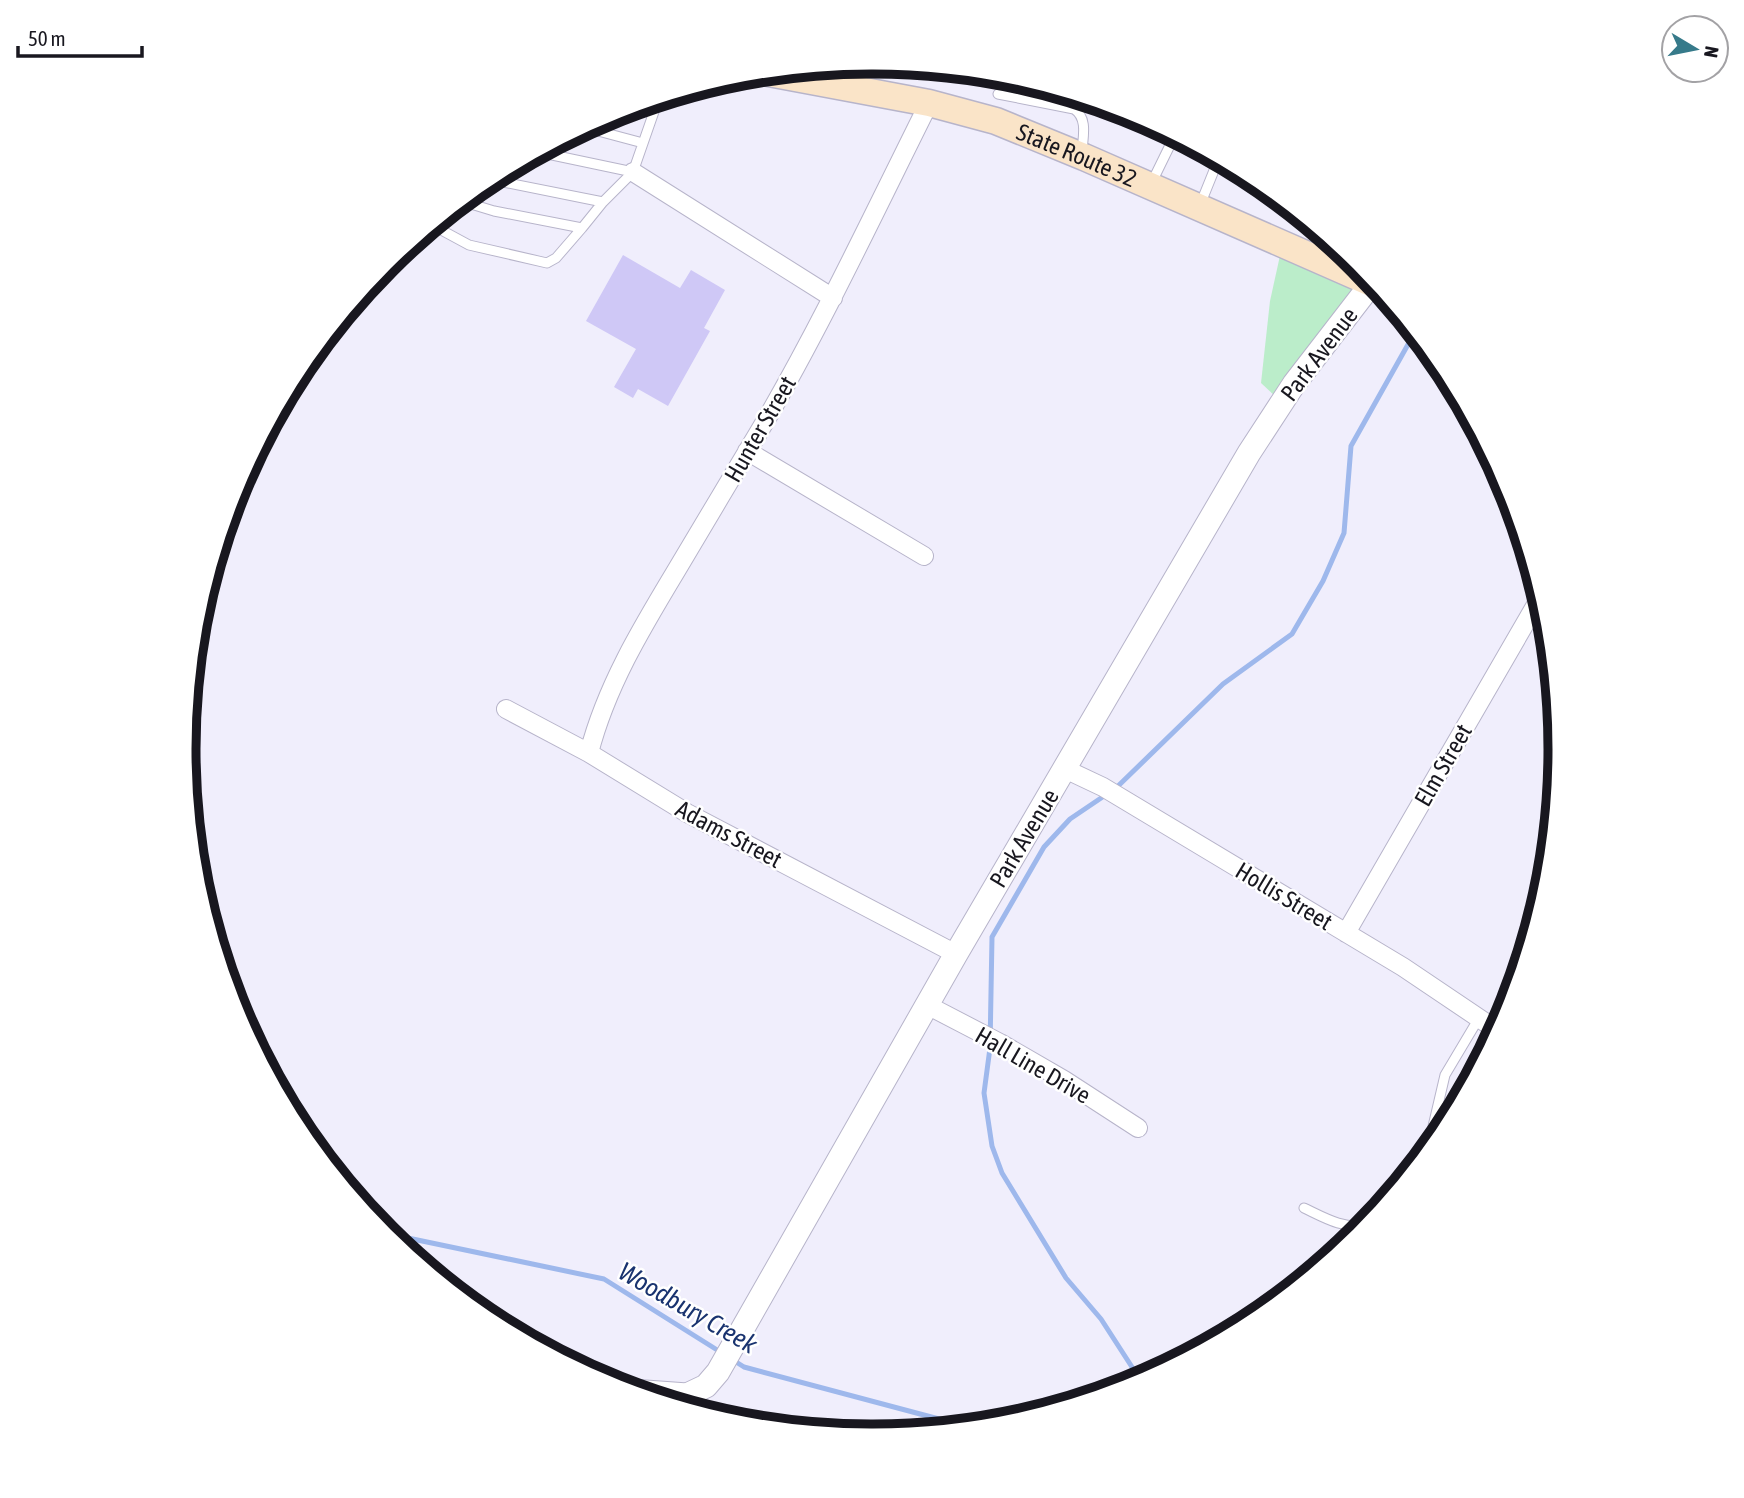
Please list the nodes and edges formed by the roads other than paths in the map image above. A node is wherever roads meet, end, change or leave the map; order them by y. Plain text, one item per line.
1 (795, 78) edge
2 (998, 94) dead end
3 (929, 103) junction
4 (655, 109) edge
5 (599, 131) edge
6 (1171, 143) edge
7 (643, 144) junction
8 (551, 155) edge
9 (1082, 156) junction
10 (1215, 167) edge
11 (633, 172) junction
12 (505, 182) edge
13 (1150, 186) junction
14 (603, 202) junction
15 (473, 205) edge
16 (1199, 207) junction
17 (582, 228) junction
18 (441, 230) edge
19 (1354, 275) edge
20 (1368, 291) edge
21 (833, 298) junction
22 (747, 451) junction
23 (924, 556) dead end
24 (1533, 610) edge
25 (506, 709) dead end
26 (589, 753) junction
27 (1065, 769) junction
28 (1346, 933) junction
29 (956, 954) junction
30 (927, 1005) junction
31 (1479, 1018) junction
32 (1488, 1025) edge
33 (1433, 1125) edge
34 (1138, 1129) dead end
35 (1304, 1208) dead end
36 (1351, 1226) edge
37 (672, 1394) edge

1 - 3 main road, State Route 32
2 - 9 lane
3 - 9 main road, State Route 32
3 - 21 street, Hunter Street
4 - 7 lane
5 - 7 lane
6 - 13 lane
7 - 11 lane
8 - 11 lane
9 - 13 main road, State Route 32
10 - 16 lane
11 - 14 lane
11 - 21 street
12 - 14 lane
13 - 16 main road, State Route 32
14 - 17 lane
15 - 17 lane
16 - 19 main road, State Route 32
17 - 18 lane
20 - 27 street, Park Avenue
21 - 22 street, Hunter Street
22 - 23 street
22 - 26 street, Hunter Street
24 - 28 street, Elm Street
25 - 26 street, Adams Street
26 - 29 street, Adams Street
27 - 28 street, Hollis Street
27 - 29 street, Park Avenue
28 - 31 street, Hollis Street
29 - 30 street, Park Avenue
30 - 34 street, Hall Line Drive
30 - 37 street, Park Avenue
31 - 32 street, Hollis Street
31 - 33 lane
35 - 36 lane

